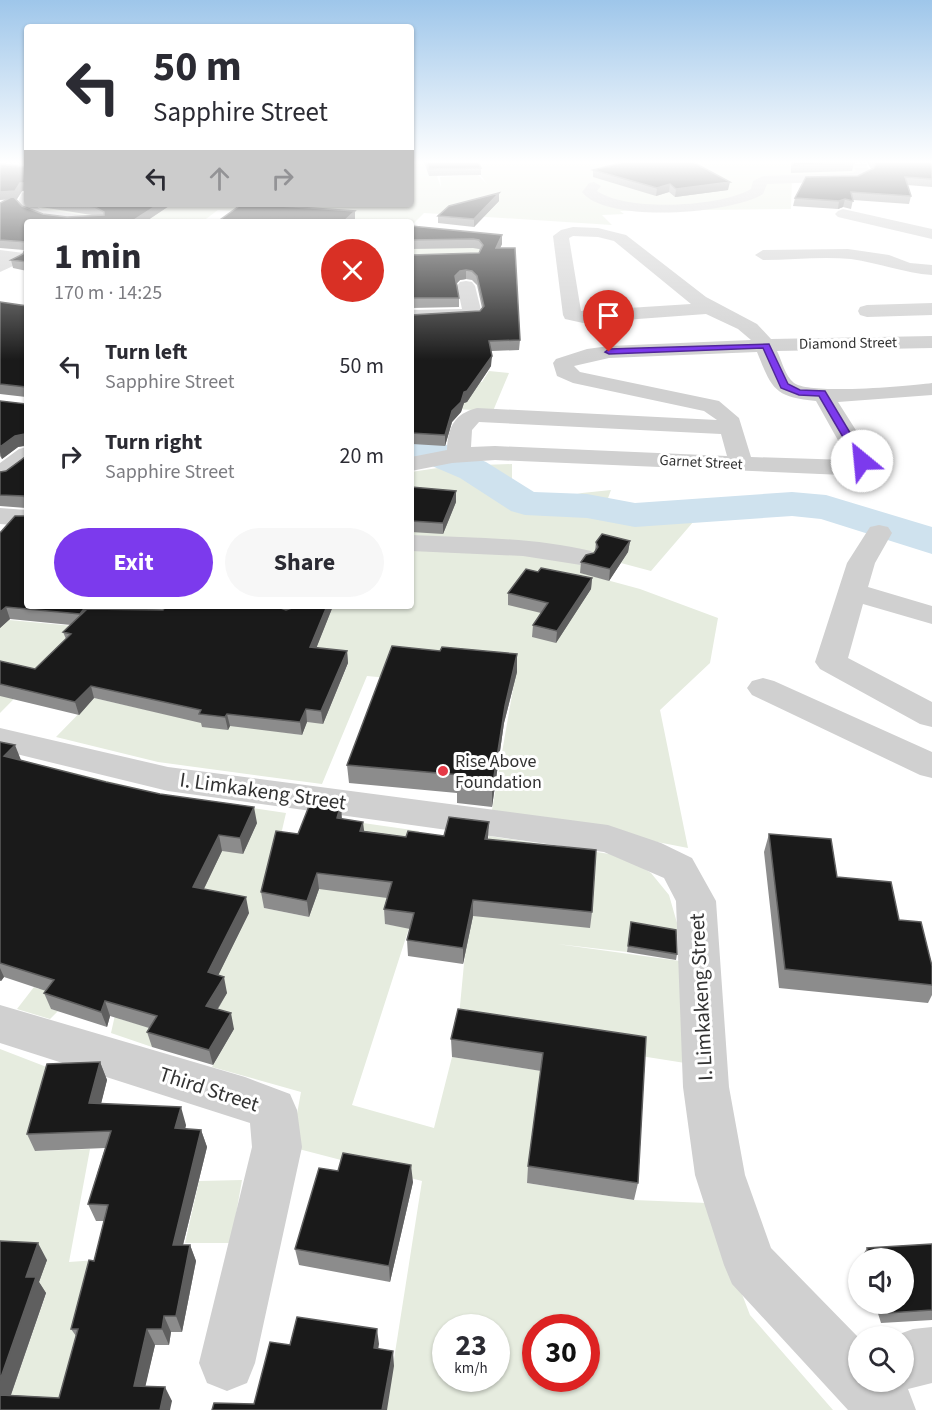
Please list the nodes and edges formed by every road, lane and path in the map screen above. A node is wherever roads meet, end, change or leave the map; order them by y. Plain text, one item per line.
1 (902, 228) edge
2 (929, 234) edge
3 (932, 250) edge
4 (0, 255) edge
5 (763, 255) dead end
6 (0, 267) edge
7 (932, 270) edge
8 (0, 276) edge
9 (18, 279) dead end
10 (466, 286) edge
11 (709, 308) junction
12 (932, 309) edge
13 (867, 311) dead end
14 (414, 316) edge
15 (931, 344) edge
16 (766, 345) junction
17 (931, 389) edge
18 (822, 393) junction
19 (732, 428) junction
20 (24, 456) edge
21 (449, 457) junction
22 (414, 463) edge
23 (741, 464) junction
24 (0, 475) edge
25 (0, 516) edge
26 (24, 518) edge
27 (879, 533) dead end
28 (414, 543) edge
29 (581, 557) edge
30 (854, 592) junction
31 (932, 615) edge
32 (763, 688) dead end
33 (932, 716) edge
34 (0, 739) edge
35 (932, 766) edge
36 (0, 1024) edge
37 (932, 1355) edge
38 (914, 1357) edge
39 (848, 1358) edge
40 (227, 1363) dead end

1 - 2 street
2 - 3 street
4 - 6 street
5 - 7 street
8 - 9 street
10 - 14 street
11 - 11 street
11 - 16 street
12 - 13 street
15 - 16 street, Diamond Street
16 - 18 street
16 - 19 street, Diamond Street
17 - 18 street
18 - 23 street, Garnet Street
19 - 21 street, Garnet Street
19 - 23 street, Diamond Street
20 - 24 street
21 - 22 street
21 - 23 street, Garnet Street
25 - 26 street
27 - 30 street
28 - 29 street
30 - 31 street
30 - 33 street
32 - 35 street
34 - 39 street, I. Limkakeng Street
36 - 40 street, Third Street
37 - 38 street

